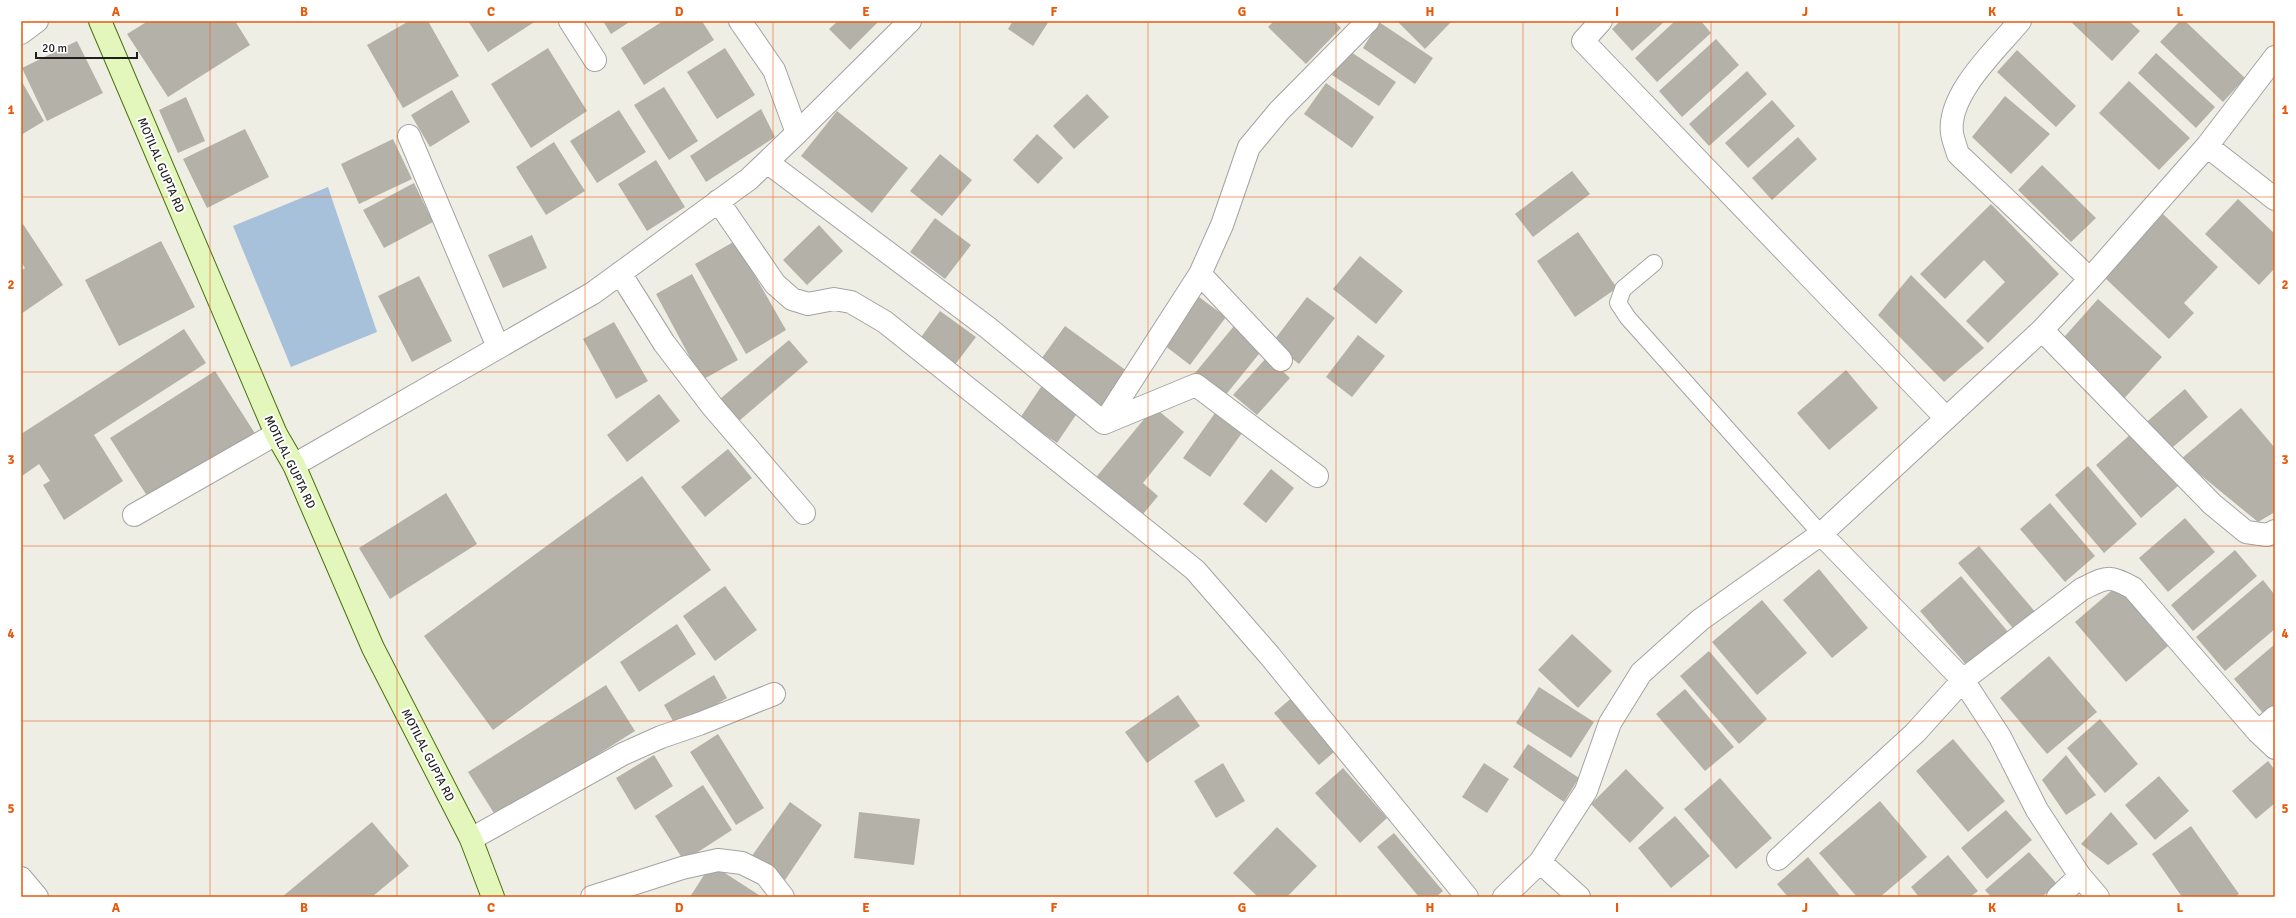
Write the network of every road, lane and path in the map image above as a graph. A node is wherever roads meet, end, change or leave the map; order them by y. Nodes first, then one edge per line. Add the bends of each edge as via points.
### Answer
1 (37, 21) edge
2 (100, 21) edge
3 (570, 21) edge
4 (740, 21) edge
5 (910, 21) edge
6 (1368, 21) edge
7 (1602, 21) edge
8 (2020, 21) edge
9 (21, 33) edge
10 (2275, 57) edge
11 (595, 60) dead end
12 (797, 132) junction
13 (409, 136) dead end
14 (2207, 146) junction
15 (767, 162) junction
16 (2275, 199) edge
17 (718, 201) junction
18 (1654, 263) dead end
19 (620, 273) junction
20 (1200, 274) junction
21 (2090, 279) junction
22 (2042, 330) junction
23 (498, 348) junction
24 (1281, 360) dead end
25 (1946, 418) junction
26 (1104, 423) junction
27 (276, 434) junction
28 (294, 465) junction
29 (1317, 476) dead end
30 (804, 513) dead end
31 (134, 515) dead end
32 (2275, 531) edge
33 (1821, 534) junction
34 (1963, 680) junction
35 (774, 694) dead end
36 (2275, 717) edge
37 (2258, 732) junction
38 (2275, 748) edge
39 (471, 839) junction
40 (1778, 859) dead end
41 (1540, 862) junction
42 (2080, 876) junction
43 (21, 878) edge
44 (37, 897) edge
45 (492, 897) edge
46 (592, 897) edge
47 (783, 897) edge
48 (1467, 897) edge
49 (1504, 897) edge
50 (1579, 897) edge
51 (2058, 897) edge
52 (2098, 897) edge

1 - 9 street
2 - 27 street, MOTILAL GUPTA RD
3 - 11 street
4 - 12 street via 774,70
5 - 12 street
6 - 20 street via 1279,111 1249,147 1222,225
7 - 25 street via 1583,40
8 - 21 street via 1963,89 1954,111 1952,133 1958,154
10 - 14 street
12 - 15 street
13 - 23 street
14 - 16 street
14 - 21 street
15 - 17 street via 749,179
15 - 26 street via 987,327
17 - 19 street
17 - 48 street via 775,284 792,298 808,304 834,299 851,302 885,322 1195,570 1275,662
18 - 33 lane via 1623,289 1618,304
19 - 23 street via 592,293
19 - 30 street via 664,343 712,406
20 - 24 street
20 - 26 street
21 - 22 street
22 - 25 street
22 - 32 street via 2212,504 2246,532 2267,535
23 - 28 street
25 - 33 street
26 - 29 street via 1196,386
27 - 28 street, MOTILAL GUPTA RD
27 - 31 street
28 - 39 street, MOTILAL GUPTA RD via 373,648
33 - 34 street
33 - 41 street via 1700,620 1641,673 1610,723 1586,792
34 - 37 street via 2082,590 2101,580 2114,577 2133,588
34 - 40 street via 1915,734
34 - 42 street via 2000,737 2037,810
35 - 39 street via 623,754
36 - 37 street
37 - 38 street
39 - 45 street, MOTILAL GUPTA RD
41 - 49 street
41 - 50 street
42 - 51 street
42 - 52 street
43 - 44 street
46 - 47 street via 682,868 718,860 742,863 766,875

